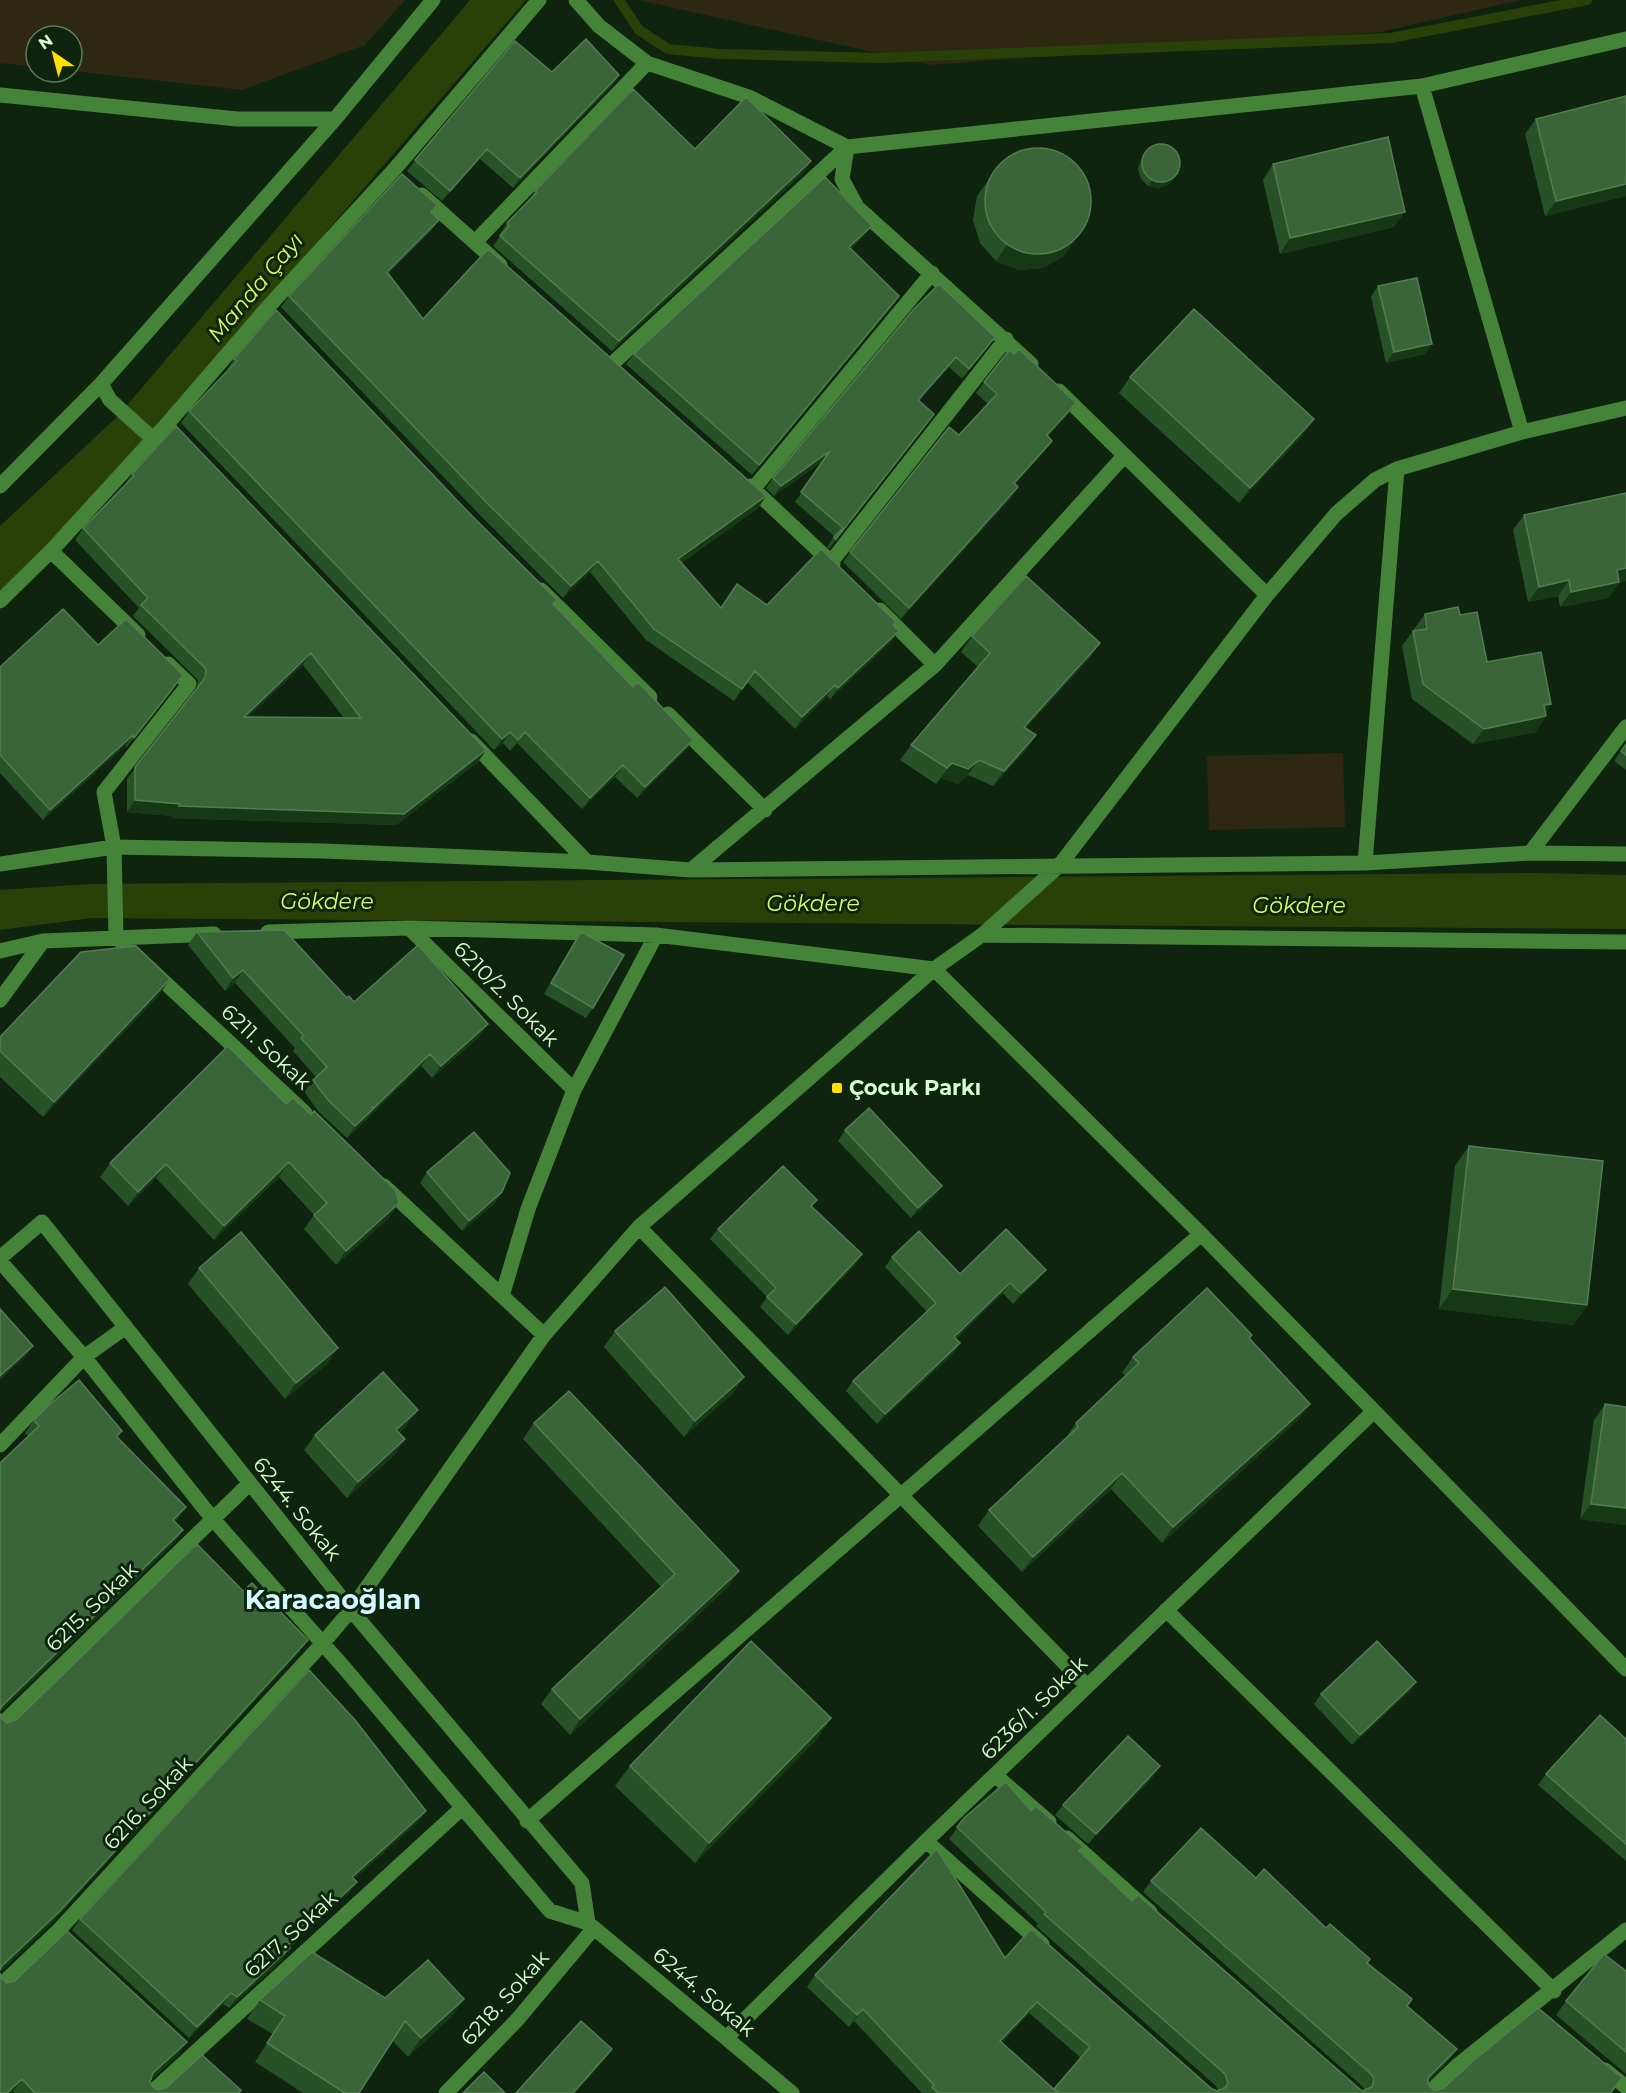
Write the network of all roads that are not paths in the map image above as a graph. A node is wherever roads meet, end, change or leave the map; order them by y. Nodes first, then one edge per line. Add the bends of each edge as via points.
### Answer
1 (433, 0) edge
2 (540, 0) edge
3 (576, 0) edge
4 (1626, 39) edge
5 (647, 63) junction
6 (1422, 86) junction
7 (0, 95) edge
8 (335, 119) junction
9 (847, 147) junction
10 (402, 178) junction
11 (476, 242) junction
12 (510, 273) edge
13 (932, 273) junction
14 (1006, 339) junction
15 (612, 364) edge
16 (101, 384) junction
17 (1626, 408) edge
18 (1521, 432) junction
19 (152, 438) junction
20 (1124, 456) junction
21 (1396, 469) junction
22 (736, 473) edge
23 (0, 486) edge
24 (753, 489) junction
25 (51, 551) junction
26 (831, 562) junction
27 (530, 578) edge
28 (847, 578) edge
29 (1267, 595) junction
30 (0, 601) edge
31 (871, 602) edge
32 (935, 665) junction
33 (1626, 727) edge
34 (464, 733) edge
35 (765, 810) junction
36 (114, 847) junction
37 (1530, 853) junction
38 (1626, 854) edge
39 (587, 862) junction
40 (1365, 863) junction
41 (0, 864) edge
42 (1059, 866) junction
43 (691, 870) junction
44 (410, 928) junction
45 (116, 929) junction
46 (234, 933) edge
47 (257, 933) edge
48 (982, 935) junction
49 (656, 936) junction
50 (43, 941) junction
51 (1626, 942) edge
52 (0, 951) edge
53 (934, 969) junction
54 (0, 1000) edge
55 (574, 1090) junction
56 (318, 1124) edge
57 (370, 1173) edge
58 (639, 1227) junction
59 (1201, 1234) junction
60 (0, 1259) edge
61 (502, 1296) junction
62 (126, 1327) junction
63 (544, 1335) junction
64 (84, 1358) junction
65 (1373, 1412) junction
66 (0, 1445) edge
67 (250, 1483) junction
68 (901, 1496) junction
69 (212, 1518) junction
70 (351, 1610) junction
71 (1166, 1610) junction
72 (322, 1644) junction
73 (1626, 1669) edge
74 (1087, 1686) junction
75 (0, 1726) edge
76 (995, 1775) junction
77 (462, 1808) junction
78 (527, 1821) junction
79 (926, 1841) junction
80 (1162, 1922) edge
81 (591, 1925) junction
82 (1626, 1930) edge
83 (1050, 1951) edge
84 (0, 1986) edge
85 (1554, 1991) junction
86 (726, 2038) junction
87 (187, 2050) junction
88 (1592, 2058) edge
89 (208, 2069) edge
90 (1626, 2087) edge
91 (151, 2093) edge
92 (446, 2093) edge
93 (792, 2093) edge
94 (1429, 2093) edge

1 - 8 street
2 - 10 street
3 - 5 street via 599,26
4 - 6 street
5 - 9 street via 749,97
5 - 11 street
6 - 9 street
6 - 18 street
7 - 8 street via 237,119
8 - 16 street
9 - 13 street via 842,179 857,207
9 - 15 street
10 - 11 street
10 - 19 street via 272,311 172,427
11 - 12 street
13 - 14 street
13 - 24 street
14 - 20 street
14 - 26 street
16 - 19 street via 110,400
16 - 23 street
17 - 18 street, 6216. Sokak
18 - 21 street, 6216. Sokak
19 - 25 street
20 - 29 street
20 - 32 street
21 - 29 street, 6216. Sokak via 1375,480 1336,514
21 - 40 street
22 - 24 street
24 - 26 street
25 - 30 street
25 - 36 street via 189,684 104,792
26 - 28 street
27 - 35 street
29 - 42 street, 6216. Sokak
31 - 32 street
32 - 35 street
33 - 37 street
34 - 39 street
35 - 43 street
36 - 39 street
36 - 41 street
36 - 45 street
37 - 38 street
37 - 40 street
39 - 43 street
40 - 42 street
42 - 43 street
42 - 48 street, 6216. Sokak
44 - 47 street
44 - 49 street
44 - 55 street, 6210/2. Sokak
45 - 46 street
45 - 50 street
45 - 56 street, 6211. Sokak
48 - 51 street
48 - 53 street, 6216. Sokak
49 - 53 street
49 - 55 street
50 - 52 street
50 - 54 street
53 - 58 street, 6216. Sokak
53 - 59 street
55 - 61 street via 528,1209
57 - 61 street
58 - 63 street, 6216. Sokak
58 - 68 street
59 - 65 street
59 - 68 street
60 - 62 street, 6244. Sokak via 42,1222
60 - 64 street, 6244. Sokak
61 - 63 street
62 - 64 street
62 - 67 street, 6244. Sokak
63 - 70 street, 6216. Sokak
64 - 66 street
64 - 69 street, 6244. Sokak
65 - 71 street, 6236/1. Sokak
65 - 73 street
67 - 69 street, 6215. Sokak
67 - 70 street, 6244. Sokak
68 - 74 street
68 - 78 street
69 - 72 street, 6244. Sokak
69 - 75 street, 6215. Sokak
70 - 72 street, 6216. Sokak
70 - 78 street, 6244. Sokak
71 - 74 street, 6236/1. Sokak
71 - 85 street
72 - 77 street, 6244. Sokak
72 - 84 street, 6216. Sokak via 62,1935
74 - 76 street, 6236/1. Sokak
76 - 79 street, 6236/1. Sokak
76 - 80 street
77 - 81 street, 6244. Sokak via 550,1911
77 - 87 street, 6217. Sokak
78 - 81 street, 6244. Sokak via 582,1883
79 - 83 street
79 - 86 street, 6236/1. Sokak
81 - 86 street, 6244. Sokak
81 - 92 street, 6218. Sokak via 517,2020
82 - 85 street
85 - 94 street via 1536,2011 1458,2066
86 - 93 street, 6244. Sokak
87 - 89 street
87 - 91 street, 6217. Sokak
88 - 90 street

